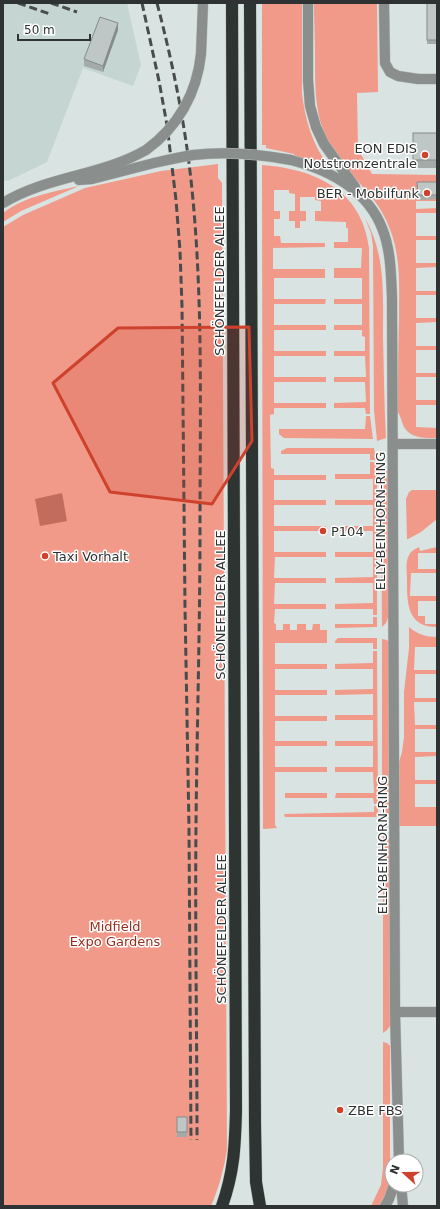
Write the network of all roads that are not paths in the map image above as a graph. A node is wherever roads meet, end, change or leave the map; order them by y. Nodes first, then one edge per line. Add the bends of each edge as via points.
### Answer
1 (199, 3) edge
2 (203, 3) edge
3 (232, 3) edge
4 (250, 3) edge
5 (258, 3) edge
6 (308, 3) edge
7 (384, 3) edge
8 (203, 16) junction
9 (251, 60) junction
10 (437, 78) edge
11 (67, 178) junction
12 (359, 194) junction
13 (3, 203) edge
14 (393, 444) junction
15 (437, 444) edge
16 (395, 1012) junction
17 (437, 1012) edge
18 (399, 1153) edge
19 (391, 1193) edge
20 (402, 1193) edge
21 (222, 1206) edge
22 (260, 1206) edge
23 (386, 1206) edge
24 (404, 1206) edge

1 - 8 street
2 - 8 street, ELLY-BEINHORN-RING
3 - 21 highway, SCHÖNEFELDER ALLEE via 236,1111 232,1173
4 - 9 highway
5 - 9 highway
6 - 12 street via 310,106 324,144
7 - 10 street via 385,63 390,72 418,79
8 - 11 street, ELLY-BEINHORN-RING, bridge via 201,54 194,88 182,113 166,133 134,157 106,168
9 - 22 highway via 255,1116 256,1182
11 - 12 street, ELLY-BEINHORN-RING, bridge via 82,181 194,155 256,155 291,160 318,169 336,177
11 - 13 street, ELLY-BEINHORN-RING via 35,187
12 - 14 street, ELLY-BEINHORN-RING via 370,206 383,229 391,271
14 - 15 street
14 - 16 street, ELLY-BEINHORN-RING
16 - 17 street
16 - 18 street, ELLY-BEINHORN-RING
19 - 23 street
20 - 24 street

